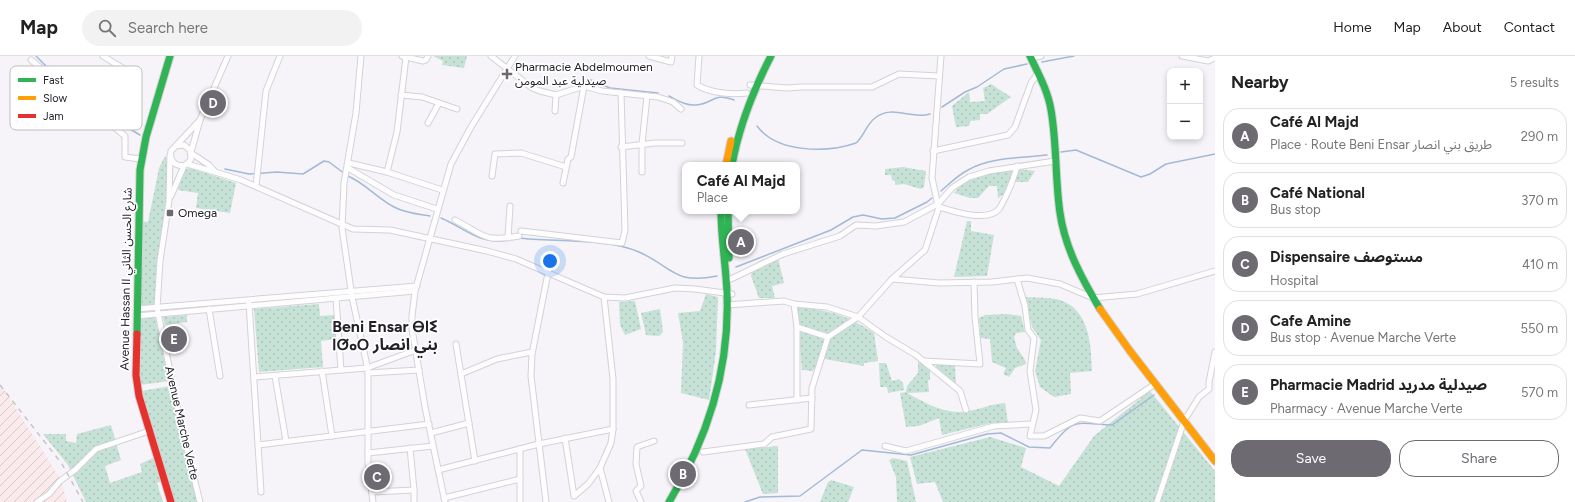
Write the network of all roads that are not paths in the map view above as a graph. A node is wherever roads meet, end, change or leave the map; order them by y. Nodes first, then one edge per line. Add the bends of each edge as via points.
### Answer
1 (103, 56) edge
2 (170, 56) edge
3 (228, 56) edge
4 (280, 56) edge
5 (361, 56) edge
6 (404, 56) edge
7 (428, 56) edge
8 (491, 56) edge
9 (515, 56) edge
10 (649, 56) edge
11 (672, 56) edge
12 (699, 56) edge
13 (765, 56) edge
14 (771, 56) edge
15 (941, 56) edge
16 (1041, 56) edge
17 (1182, 56) edge
18 (1031, 57) edge
19 (1215, 58) edge
20 (31, 60) dead end
21 (38, 66) edge
22 (119, 66) edge
23 (508, 69) junction
24 (1038, 73) junction
25 (939, 76) junction
26 (584, 86) junction
27 (753, 86) junction
28 (621, 93) junction
29 (747, 93) junction
30 (401, 95) junction
31 (556, 95) junction
32 (647, 96) junction
33 (439, 103) junction
34 (457, 109) dead end
35 (681, 109) dead end
36 (555, 111) dead end
37 (200, 120) junction
38 (428, 123) dead end
39 (119, 130) edge
40 (682, 143) dead end
41 (642, 144) junction
42 (176, 146) junction
43 (621, 147) junction
44 (933, 151) junction
45 (191, 152) junction
46 (170, 155) junction
47 (141, 159) junction
48 (1055, 161) junction
49 (727, 162) edge
50 (733, 162) edge
51 (186, 165) junction
52 (1016, 166) junction
53 (348, 167) junction
54 (566, 167) junction
55 (215, 172) junction
56 (387, 172) junction
57 (642, 172) dead end
58 (492, 176) dead end
59 (563, 183) dead end
60 (256, 186) junction
61 (442, 190) junction
62 (169, 201) junction
63 (510, 206) dead end
64 (938, 206) junction
65 (438, 209) junction
66 (721, 214) edge
67 (728, 214) edge
68 (455, 220) dead end
69 (342, 223) junction
70 (508, 238) junction
71 (430, 239) junction
72 (1214, 271) edge
73 (548, 273) junction
74 (731, 279) junction
75 (892, 279) junction
76 (1017, 279) junction
77 (974, 282) junction
78 (416, 289) junction
79 (351, 294) junction
80 (729, 294) junction
81 (604, 297) junction
82 (336, 298) junction
83 (1093, 298) junction
84 (249, 303) junction
85 (794, 304) junction
86 (729, 305) junction
87 (157, 308) junction
88 (209, 309) junction
89 (136, 313) junction
90 (158, 314) junction
91 (858, 317) junction
92 (796, 327) junction
93 (828, 337) junction
94 (456, 344) dead end
95 (416, 350) junction
96 (532, 352) junction
97 (1215, 352) edge
98 (924, 362) junction
99 (1214, 364) edge
100 (340, 370) junction
101 (368, 370) junction
102 (419, 370) junction
103 (322, 371) junction
104 (461, 374) junction
105 (220, 376) dead end
106 (275, 376) junction
107 (254, 377) junction
108 (1155, 384) junction
109 (812, 398) junction
110 (797, 400) junction
111 (749, 405) dead end
112 (966, 410) dead end
113 (1184, 421) junction
114 (469, 423) junction
115 (429, 424) junction
116 (1032, 424) junction
117 (613, 430) junction
118 (149, 431) junction
119 (369, 432) junction
120 (431, 433) junction
121 (332, 436) junction
122 (565, 438) junction
123 (286, 441) junction
124 (654, 441) dead end
125 (539, 444) junction
126 (258, 445) junction
127 (433, 446) junction
128 (885, 446) dead end
129 (410, 448) junction
130 (520, 449) junction
131 (703, 452) junction
132 (368, 453) junction
133 (475, 461) junction
134 (1215, 461) edge
135 (600, 468) junction
136 (438, 470) junction
137 (520, 479) junction
138 (414, 490) junction
139 (261, 492) dead end
140 (372, 492) junction
141 (444, 500) edge
142 (37, 502) edge
143 (171, 502) edge
144 (200, 502) edge
145 (373, 502) edge
146 (414, 502) edge
147 (520, 502) edge
148 (546, 502) edge
149 (609, 502) edge
150 (641, 502) edge
151 (669, 502) edge
152 (675, 502) edge
153 (1156, 502) edge

1 - 22 street
2 - 47 main road, Avenue Hassan II شارع الحسن الثاني
3 - 37 street
4 - 60 street via 266,91
5 - 53 street
6 - 7 street via 423,61
6 - 30 street
8 - 23 street
9 - 23 street
10 - 11 street via 671,62
12 - 29 street via 697,85 703,89 730,94
13 - 27 main road
14 - 27 main road
15 - 25 street
16 - 18 street
17 - 19 street via 1208,61
18 - 24 main road
20 - 21 street
23 - 31 street via 532,88
23 - 61 street via 454,158
24 - 44 street via 1031,83 1015,127 1008,135
24 - 48 main road via 1051,109
25 - 27 street via 899,74 872,87
25 - 44 street
26 - 28 street
26 - 31 street
26 - 54 street via 571,157
27 - 29 main road
27 - 50 main road
28 - 32 street
28 - 43 street
29 - 49 main road via 735,125
30 - 33 street
30 - 56 street via 397,132
31 - 36 street
32 - 35 street via 658,96 673,102
32 - 41 street
33 - 34 street
33 - 38 street
37 - 42 street
37 - 45 street
39 - 47 street via 125,136 125,156
40 - 41 street
41 - 43 street
41 - 57 street
42 - 45 street via 184,145
42 - 46 street
43 - 70 street via 624,215 622,243 520,233
44 - 64 street via 932,178
45 - 51 street via 191,159
45 - 55 street
46 - 51 street via 174,164
46 - 62 street, Avenue Marche Verte
47 - 89 main road, Avenue Hassan II شارع الحسن الثاني
48 - 52 street
48 - 83 main road via 1063,231 1075,266
51 - 55 street
51 - 62 street, Avenue Marche Verte
52 - 64 street via 969,177 952,188
52 - 64 street via 1014,178 999,210 993,214 971,216
53 - 56 street
53 - 65 street via 394,195
53 - 69 street
54 - 58 street via 521,153 495,154
54 - 59 street
55 - 60 street
56 - 61 street
60 - 69 street
61 - 65 street
62 - 87 street, Avenue Marche Verte via 160,262
63 - 70 street
64 - 74 street via 904,222 876,226 856,225 840,236 783,254
64 - 75 street via 925,250
65 - 71 street
66 - 80 main road
67 - 74 main road
68 - 70 street via 487,238
69 - 71 street via 353,229 390,230
69 - 79 street
71 - 73 street via 516,259
71 - 78 street
72 - 83 street via 1137,294
73 - 81 street
73 - 96 street
74 - 80 main road
75 - 77 street
75 - 91 street
76 - 77 street
76 - 83 street via 1028,278 1060,284
76 - 116 street via 1025,306 1028,330 1034,338 1030,371 1036,410
77 - 98 street via 980,364
78 - 79 street
78 - 95 street via 412,316
79 - 82 street
79 - 84 street
79 - 101 street
80 - 81 street via 675,288 625,298
80 - 86 main road
81 - 117 street via 613,379
82 - 84 street
82 - 100 street
83 - 108 main road
84 - 87 street
84 - 88 street
84 - 107 street
85 - 86 street via 784,301
85 - 91 street via 827,307
85 - 92 street
86 - 131 main road via 731,347 726,382 717,417
86 - 151 main road via 724,356 714,406 694,460
87 - 89 street
87 - 90 street, Avenue Marche Verte
88 - 90 street
88 - 105 street
89 - 90 street
89 - 118 main road, Avenue Hassan II شارع الحسن الثاني via 136,382
90 - 144 street, Avenue Marche Verte
91 - 93 street
91 - 98 street
92 - 93 street
92 - 110 street
93 - 109 street via 812,388
94 - 104 street
95 - 101 street
95 - 102 street
96 - 104 street via 496,359
96 - 125 street via 530,376
97 - 99 street
98 - 112 street via 960,391
99 - 113 street via 1209,382 1210,389 1199,397
100 - 101 street
100 - 103 street
101 - 102 street
101 - 119 street
102 - 115 street
103 - 106 street
103 - 121 street
104 - 114 street
106 - 107 street
106 - 123 street
107 - 126 street
108 - 113 main road
108 - 116 street via 1100,421 1080,418 1044,436 1030,436
109 - 110 street
109 - 131 street via 811,429 772,437 764,444
110 - 111 street
113 - 134 main road
113 - 153 street
114 - 120 street
114 - 133 street
115 - 119 street
115 - 120 street
116 - 128 street via 994,426 906,451
117 - 122 street
117 - 135 street via 611,443
118 - 142 street via 96,449
118 - 143 main road, Avenue Hassan II شارع الحسن الثاني
119 - 121 street
119 - 132 street
120 - 127 street
121 - 123 street
122 - 125 street
122 - 135 street via 574,496 588,484
123 - 126 street
124 - 150 street via 637,448 636,464 641,486 636,490
125 - 130 street
125 - 148 street
126 - 139 street
127 - 129 street
127 - 136 street
129 - 132 street
129 - 138 street
130 - 133 street
130 - 137 street
131 - 152 main road
132 - 140 street
133 - 136 street
135 - 149 street
136 - 141 street
137 - 141 street
137 - 147 street
138 - 140 street
138 - 146 street
140 - 145 street

